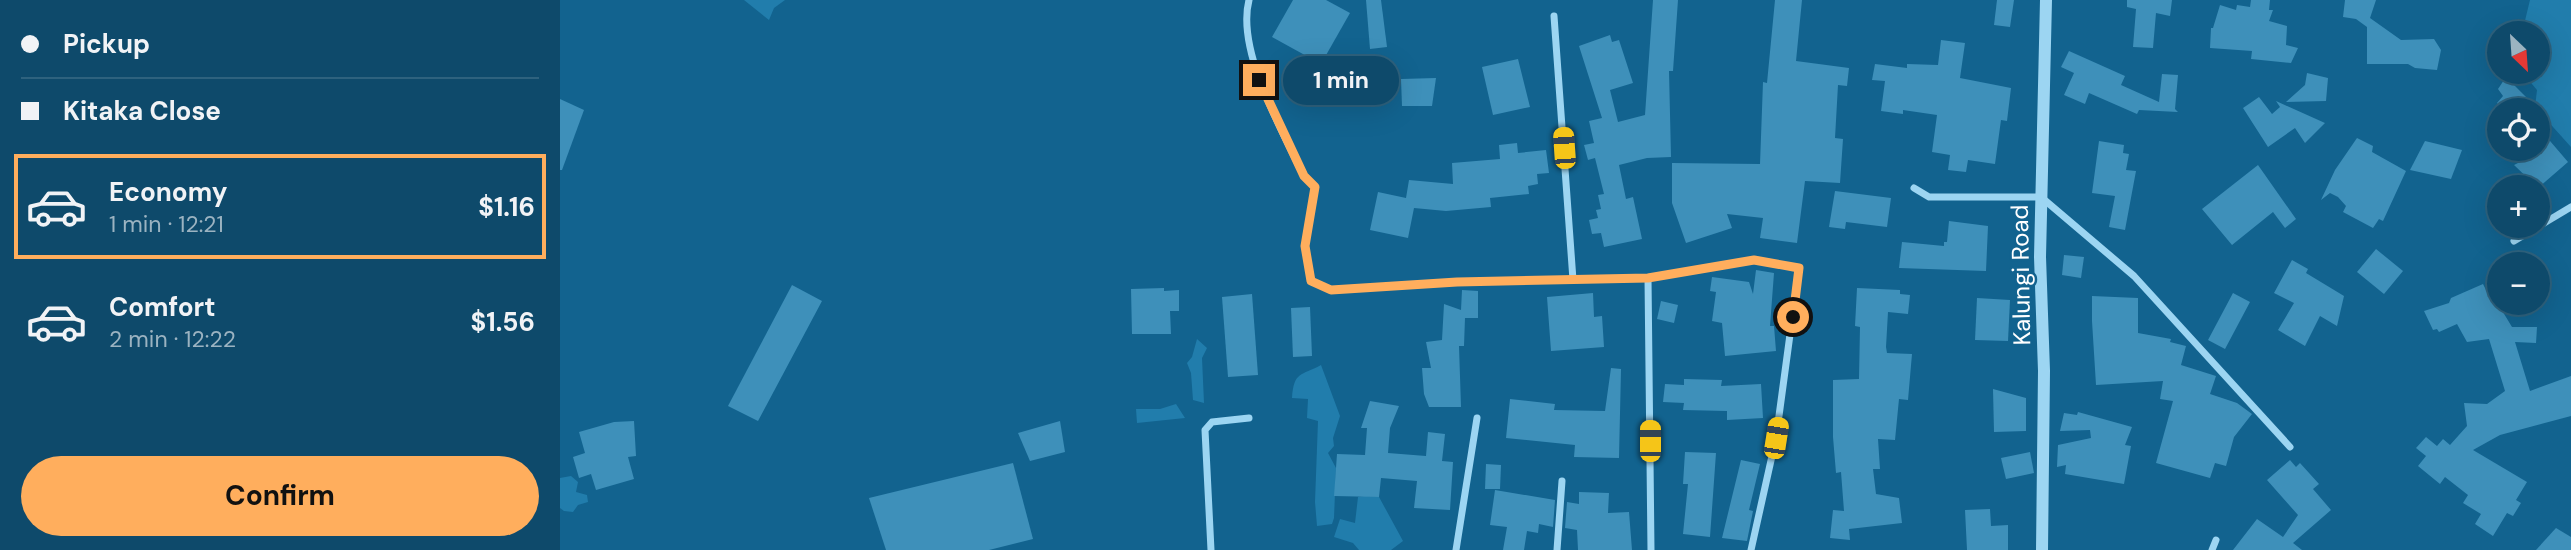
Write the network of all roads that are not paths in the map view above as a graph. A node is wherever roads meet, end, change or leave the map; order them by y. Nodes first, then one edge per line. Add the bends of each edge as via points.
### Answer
1 (1249, 0) edge
2 (2046, 0) edge
3 (1554, 16) dead end
4 (1914, 188) dead end
5 (2041, 197) junction
6 (2571, 207) edge
7 (2514, 240) dead end
8 (1648, 278) junction
9 (1573, 279) junction
10 (1249, 418) dead end
11 (1477, 418) dead end
12 (2290, 447) dead end
13 (1562, 481) dead end
14 (2216, 540) dead end
15 (1210, 550) edge
16 (1456, 550) edge
17 (1557, 550) edge
18 (1651, 550) edge
19 (1751, 550) edge
20 (2042, 550) edge
21 (2212, 550) edge

1 - 9 street via 1249,38 1259,80 1304,176 1315,187 1305,246 1311,281 1331,290
2 - 5 street, Kalungi Road
3 - 9 street
4 - 5 street via 1929,197
5 - 12 street via 2134,276
5 - 20 street, Kalungi Road
6 - 7 street
8 - 9 street
8 - 18 street
8 - 19 street via 1754,260 1799,268 1776,438
10 - 15 street via 1212,422 1205,430
11 - 16 street
13 - 17 street
14 - 21 street

